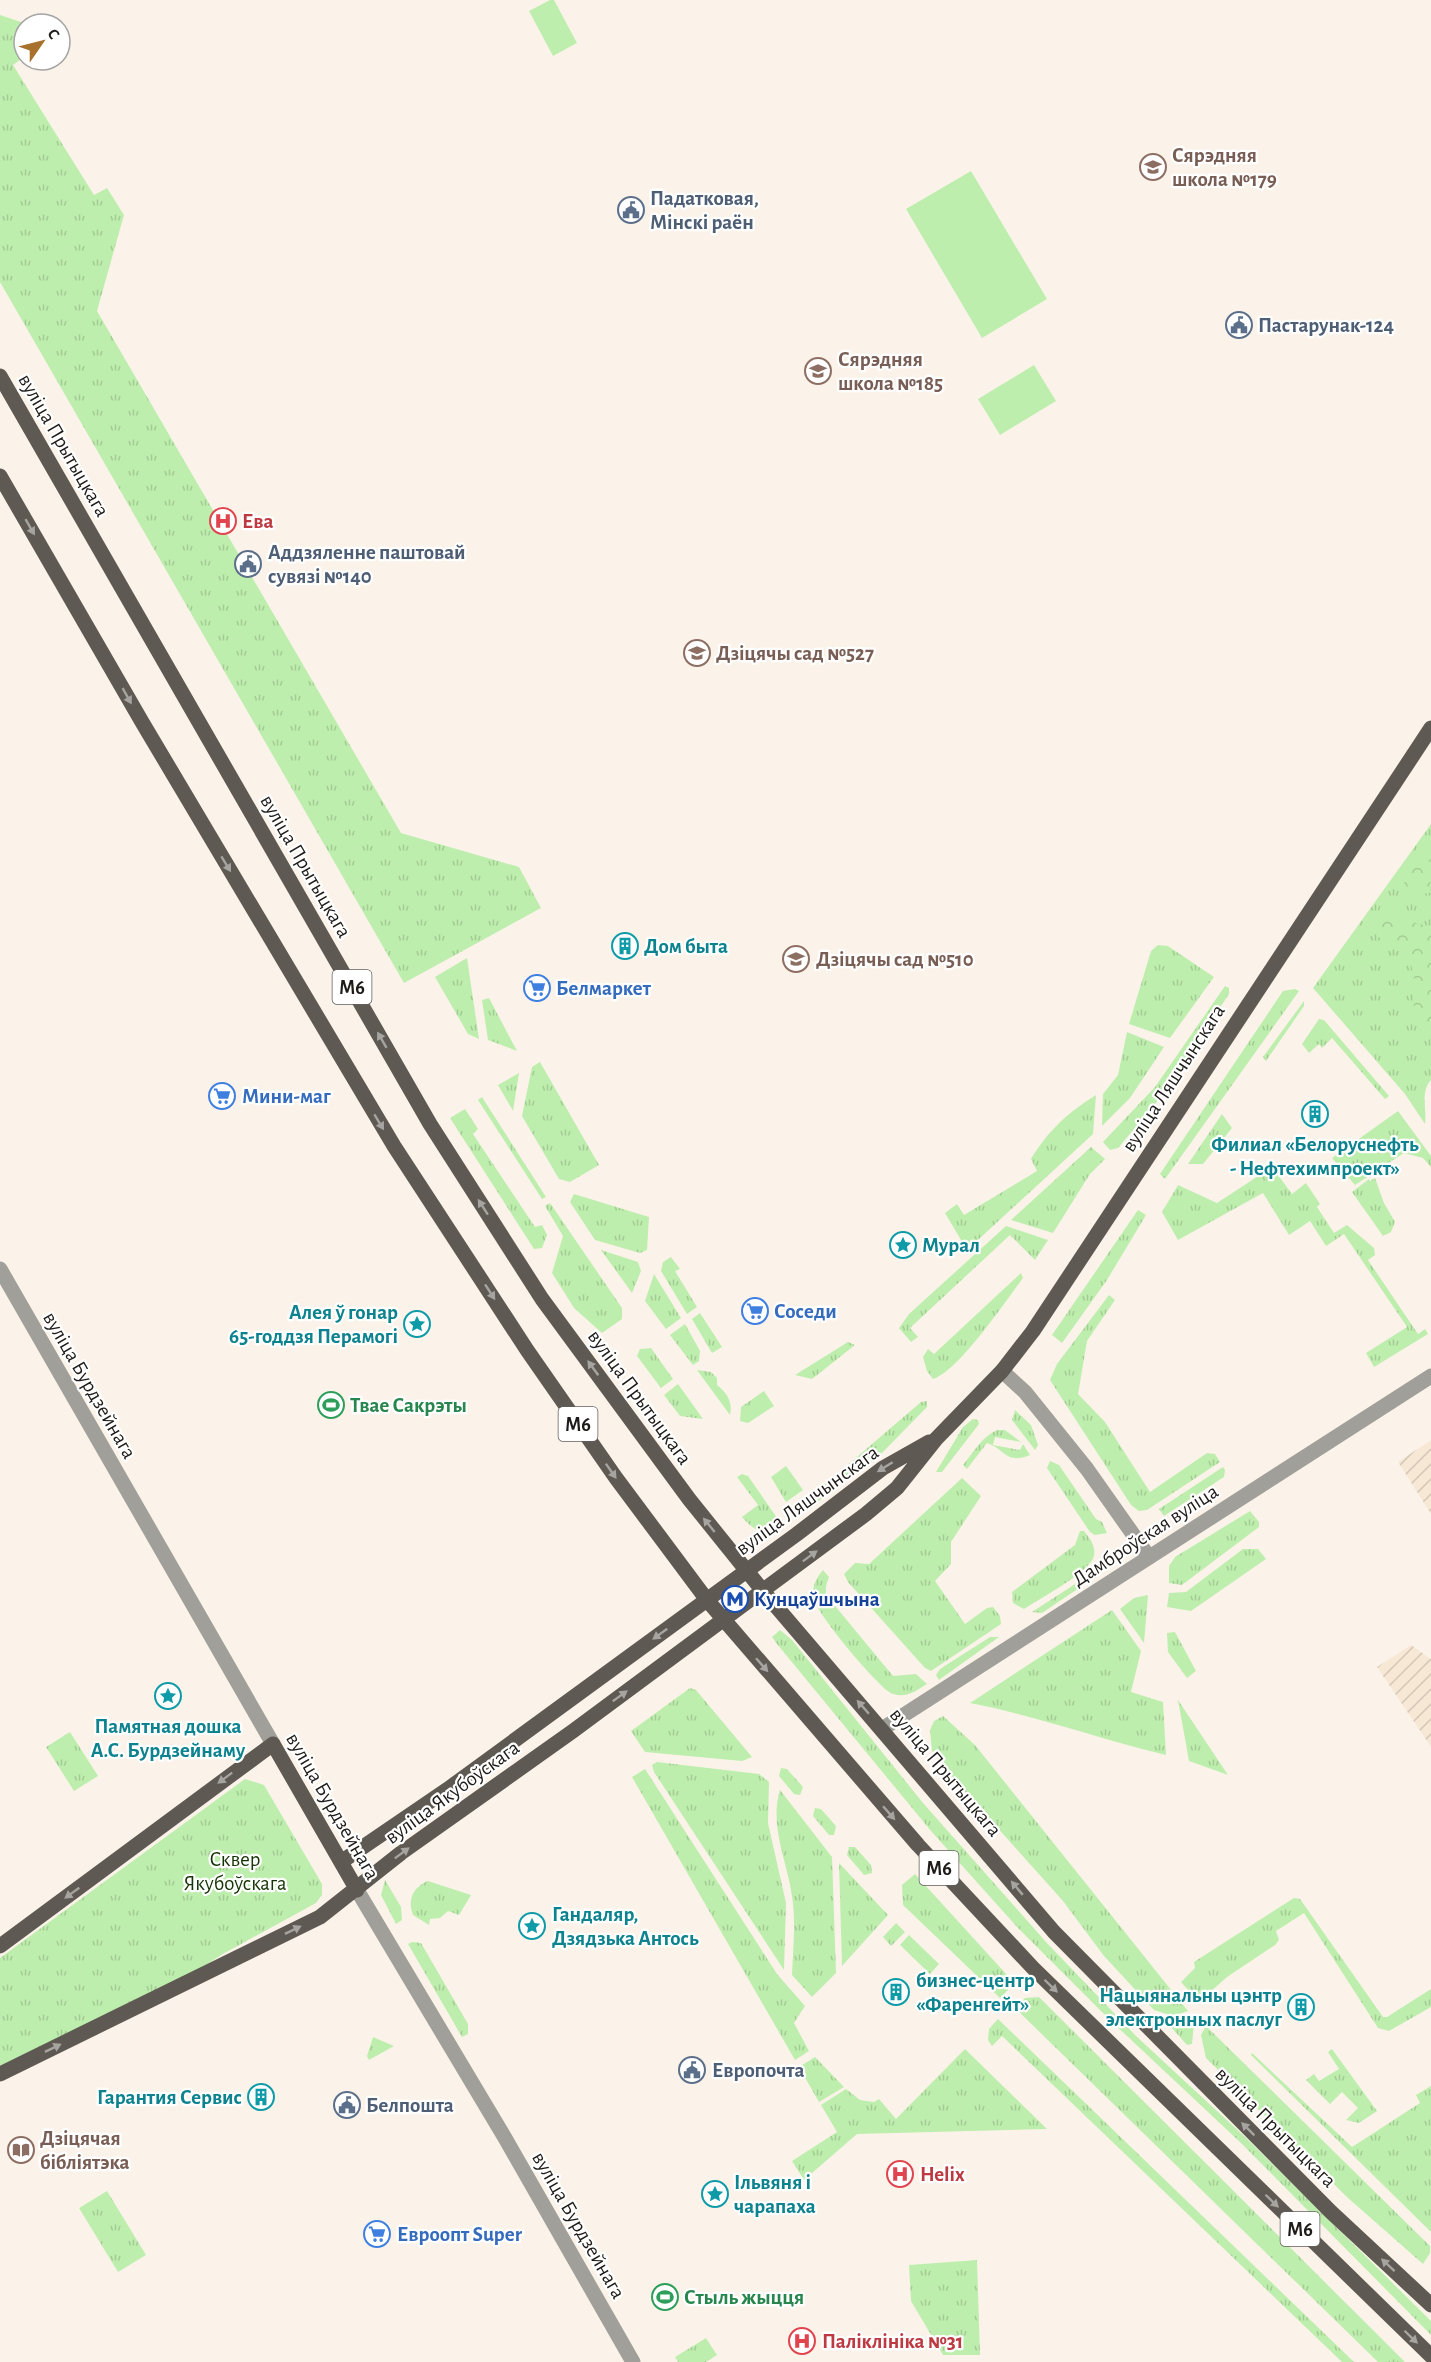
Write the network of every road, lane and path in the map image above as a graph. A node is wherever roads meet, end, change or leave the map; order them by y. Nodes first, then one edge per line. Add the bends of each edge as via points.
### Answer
1 (0, 376) edge
2 (0, 476) edge
3 (1431, 728) edge
4 (0, 1269) edge
5 (1002, 1371) junction
6 (1431, 1376) edge
7 (936, 1439) junction
8 (1149, 1557) junction
9 (746, 1570) junction
10 (763, 1592) junction
11 (707, 1600) junction
12 (724, 1621) junction
13 (882, 1729) junction
14 (273, 1744) junction
15 (341, 1862) junction
16 (357, 1890) junction
17 (0, 1946) edge
18 (0, 2074) edge
19 (1431, 2305) edge
20 (1431, 2356) edge
21 (633, 2362) edge

9 -> 1 main road, вуліца Прытыцкага / М6 via 542,1299 430,1124
2 -> 11 main road, М6 via 394,1146 534,1360
3 - 5 main road, вуліца Ляшчынскага via 1033,1331
4 - 14 street, вуліца Бурдзейнага
5 - 7 main road, вуліца Ляшчынскага
5 - 8 street via 1025,1392 1087,1469
6 - 8 street, Дамброўская вуліца
7 -> 9 main road, вуліца Ляшчынскага via 883,1468
10 -> 7 main road, вуліца Ляшчынскага via 897,1488
8 - 13 street, Дамброўская вуліца
9 - 10 main road, вуліца Прытыцкага / М6
9 - 11 main road, вуліца Ляшчынскага
10 - 12 main road, вуліца Ляшчынскага
13 -> 10 main road, вуліца Прытыцкага / М6
11 - 12 main road, М6
11 -> 15 main road, вуліца Якубоўскага
16 -> 12 main road, вуліца Якубоўскага via 401,1853
12 -> 20 main road, М6 via 918,1845 1025,1960
19 -> 13 main road, вуліца Прытыцкага / М6 via 1314,2195 1054,1932
14 - 15 main road, вуліца Бурдзейнага
14 -> 17 main road
15 - 16 main road, вуліца Бурдзейнага
18 -> 16 main road, вуліца Якубоўскага via 320,1917
16 - 21 street, вуліца Бурдзейнага

